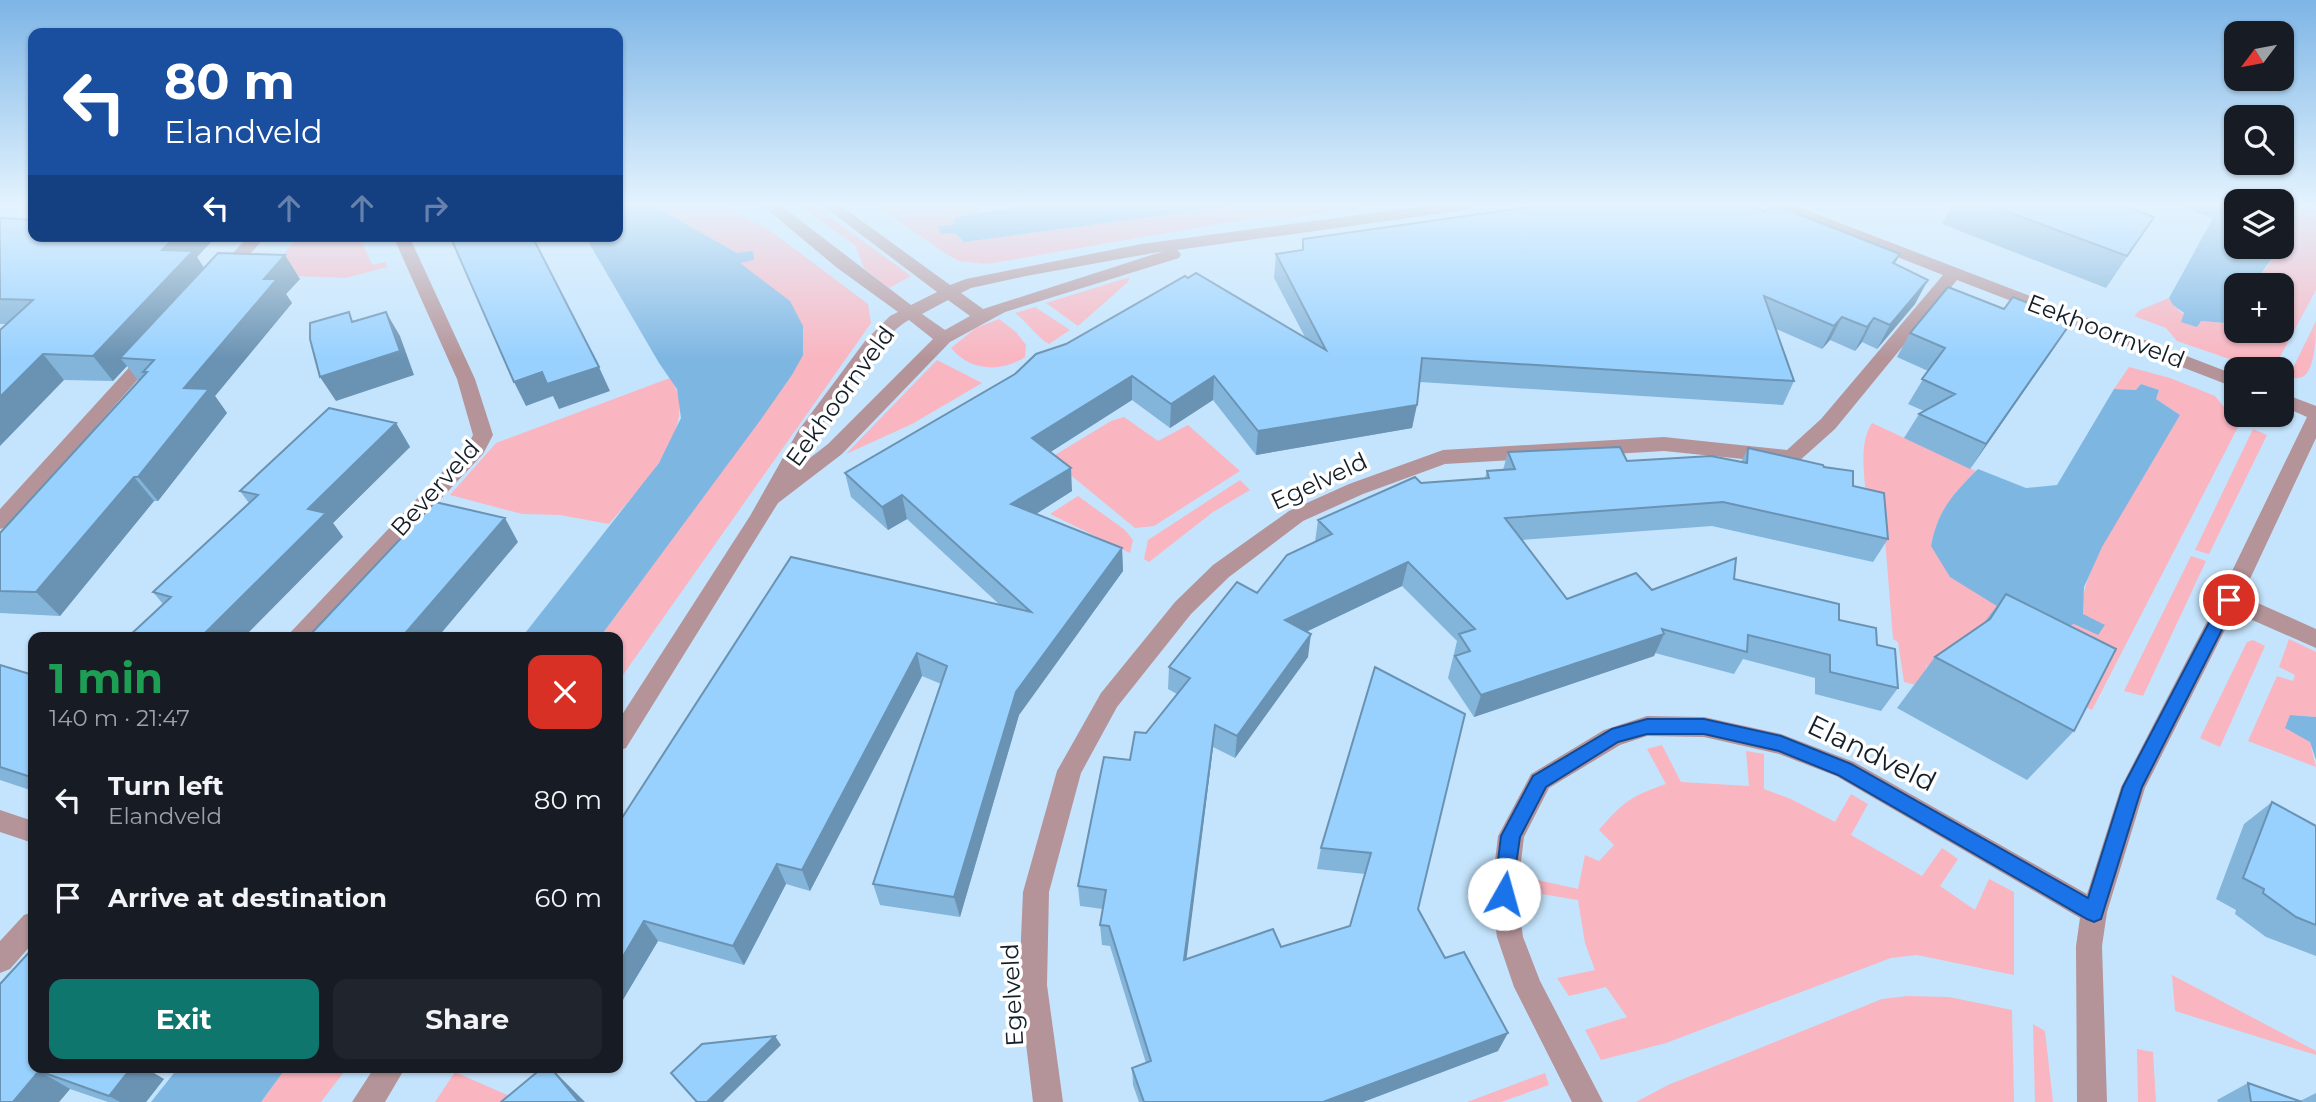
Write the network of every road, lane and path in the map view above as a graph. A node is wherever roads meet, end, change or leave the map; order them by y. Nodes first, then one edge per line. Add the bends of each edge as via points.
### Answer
1 (240, 256) edge
2 (410, 256) edge
3 (835, 256) edge
4 (901, 256) edge
5 (1104, 256) edge
6 (1162, 256) edge
7 (1919, 256) edge
8 (1954, 272) junction
9 (211, 288) edge
10 (949, 291) junction
11 (908, 313) junction
12 (981, 316) junction
13 (944, 338) junction
14 (164, 340) edge
15 (2224, 377) edge
16 (2294, 404) edge
17 (2316, 413) edge
18 (2316, 418) edge
19 (772, 498) junction
20 (0, 522) edge
21 (2229, 600) junction
22 (302, 632) edge
23 (2316, 639) edge
24 (623, 733) edge
25 (0, 821) edge
26 (28, 830) edge
27 (2094, 912) junction
28 (28, 929) edge
29 (0, 960) edge
30 (387, 1073) edge
31 (367, 1102) edge
32 (1048, 1102) edge
33 (1588, 1102) edge
34 (2092, 1102) edge

1 - 9 street
2 - 22 street, Beverveld via 466,379 483,435 476,449
3 - 11 street
4 - 10 street
5 - 10 street, Eekhoornveld
6 - 12 street, Eekhoornveld
7 - 8 street, Eekhoornveld
8 - 15 street, Eekhoornveld
8 - 32 street, Egelveld via 1828,424 1791,457 1664,444 1443,457 1296,516 1221,571 1183,608 1108,700 1069,771 1036,892 1033,985
10 - 11 street, Eekhoornveld
10 - 12 street
11 - 13 street
11 - 19 street, Eekhoornveld via 871,345 844,381 786,466
12 - 13 street, Eekhoornveld
13 - 19 street, Eekhoornveld via 835,449
14 - 20 street
16 - 17 street
18 - 21 street
19 - 24 street, Eekhoornveld
21 - 23 street
21 - 27 street via 2133,787
25 - 26 street
27 - 33 street, Elandveld via 1845,769 1781,744 1704,727 1647,726 1612,737 1540,781 1511,836 1504,894 1510,937 1528,986
27 - 34 street via 2089,946
28 - 29 street
30 - 31 street

